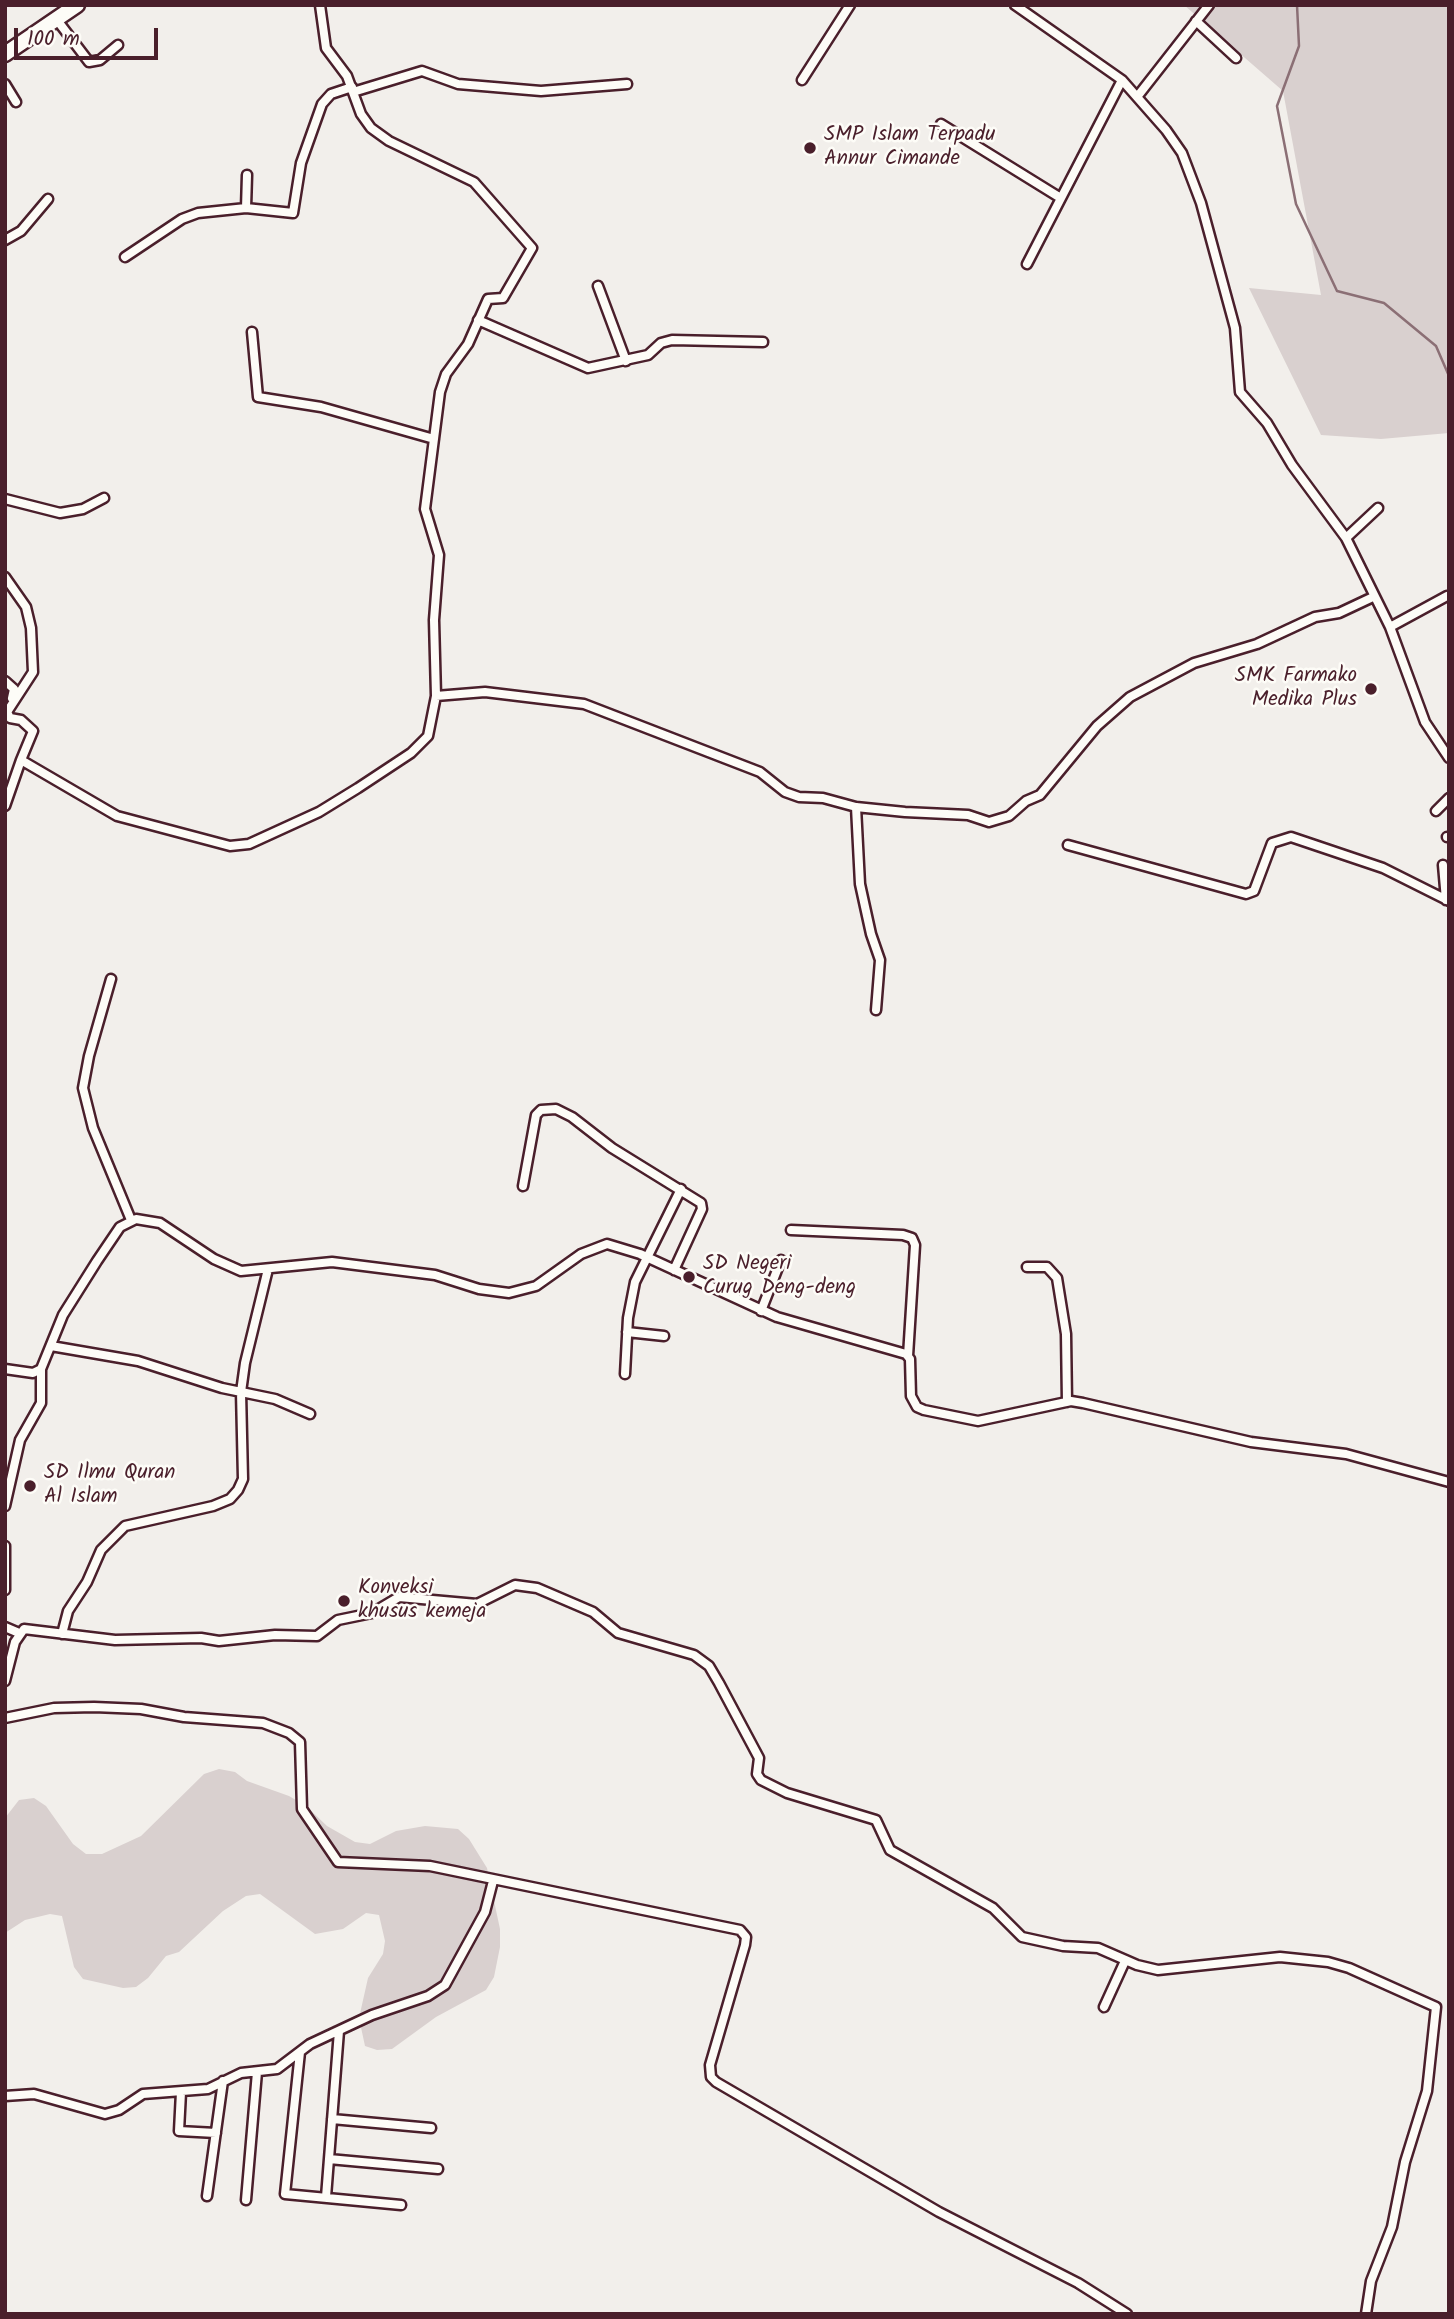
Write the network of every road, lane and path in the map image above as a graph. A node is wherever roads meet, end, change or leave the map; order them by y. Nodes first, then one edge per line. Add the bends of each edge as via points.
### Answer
1 (77, 5) edge
2 (320, 5) edge
3 (850, 5) edge
4 (1015, 5) edge
5 (1209, 5) edge
6 (57, 20) junction
7 (1196, 21) junction
8 (118, 44) dead end
9 (5, 54) edge
10 (1236, 58) dead end
11 (802, 80) dead end
12 (1122, 80) junction
13 (5, 84) edge
14 (626, 84) dead end
15 (352, 90) junction
16 (1137, 97) junction
17 (16, 102) dead end
18 (941, 124) dead end
19 (247, 175) dead end
20 (1059, 197) junction
21 (48, 199) dead end
22 (246, 208) junction
23 (5, 240) edge
24 (125, 257) dead end
25 (1027, 264) dead end
26 (598, 286) dead end
27 (478, 320) junction
28 (252, 332) dead end
29 (763, 342) dead end
30 (626, 361) junction
31 (434, 439) junction
32 (5, 499) edge
33 (104, 499) dead end
34 (1378, 508) dead end
35 (1346, 538) junction
36 (6, 579) edge
37 (1447, 596) dead end
38 (1373, 597) junction
39 (1390, 627) junction
40 (5, 681) edge
41 (436, 696) junction
42 (11, 701) junction
43 (1449, 758) edge
44 (21, 760) junction
45 (1449, 798) edge
46 (5, 806) edge
47 (856, 807) junction
48 (1436, 811) dead end
49 (1068, 845) dead end
50 (1443, 865) dead end
51 (1448, 900) edge
52 (111, 979) dead end
53 (876, 1010) dead end
54 (523, 1186) dead end
55 (681, 1189) junction
56 (131, 1220) junction
57 (791, 1230) dead end
58 (649, 1258) junction
59 (780, 1260) dead end
60 (1027, 1268) dead end
61 (268, 1269) junction
62 (674, 1270) junction
63 (761, 1311) junction
64 (627, 1332) junction
65 (664, 1336) dead end
66 (51, 1346) junction
67 (908, 1356) junction
68 (41, 1368) junction
69 (5, 1369) edge
70 (625, 1374) dead end
71 (242, 1392) junction
72 (1067, 1402) junction
73 (310, 1414) dead end
74 (1449, 1482) edge
75 (5, 1506) edge
76 (5, 1546) edge
77 (5, 1590) edge
78 (5, 1627) edge
79 (19, 1633) junction
80 (62, 1634) junction
81 (5, 1681) edge
82 (5, 1718) edge
83 (493, 1881) junction
84 (1125, 1961) junction
85 (1104, 2007) dead end
86 (339, 2031) junction
87 (300, 2051) junction
88 (257, 2072) junction
89 (223, 2081) junction
90 (181, 2092) junction
91 (5, 2096) edge
92 (332, 2119) junction
93 (431, 2128) dead end
94 (216, 2133) junction
95 (329, 2159) junction
96 (438, 2169) dead end
97 (207, 2196) dead end
98 (326, 2197) junction
99 (246, 2200) dead end
100 (401, 2205) dead end
101 (1128, 2314) edge
102 (1366, 2314) edge

1 - 6 highway
2 - 15 street via 326,48
3 - 11 street
4 - 12 street
5 - 7 street
6 - 8 street via 89,62 100,60
6 - 9 highway
7 - 10 street
7 - 16 street
12 - 16 street
12 - 20 street
13 - 17 street
14 - 15 street via 541,91 457,84 422,71
15 - 22 street via 331,94 323,104 301,163 293,213
15 - 27 street via 375,133 467,177 532,246 505,295 488,299
16 - 35 street via 1182,153 1201,204 1235,328 1240,392 1267,422 1292,465
18 - 20 street
19 - 22 street
20 - 25 street
21 - 23 street via 21,231
22 - 24 street via 182,219
26 - 30 street
27 - 30 street via 579,366
27 - 31 street via 468,344 443,379
28 - 31 street via 258,397 321,407
29 - 30 street via 672,340 661,343 653,353
31 - 41 street via 425,509 439,555 434,620
32 - 33 street via 60,513
34 - 35 street
35 - 38 street
36 - 42 street via 28,614 34,656 28,682
37 - 39 street
38 - 39 street
38 - 47 street via 1256,644 1194,663 1130,697 1097,726 1042,794 1009,817 989,821 968,815
39 - 43 street via 1425,722
40 - 42 street via 14,689
41 - 44 street via 428,736 411,753 318,812 241,846 117,816
41 - 47 street via 485,692 584,704 760,772 785,792
42 - 44 street via 10,718 33,733
44 - 46 street
45 - 48 street
47 - 53 street via 860,884 880,960
49 - 51 street via 1246,894 1254,891 1272,843 1291,837 1382,868
50 - 51 street
52 - 56 street via 83,1088 93,1128
54 - 55 street via 536,1115 556,1109 640,1167
55 - 58 street
55 - 62 street via 701,1203 702,1209
56 - 61 street via 160,1223 235,1270
56 - 66 street via 120,1227 97,1261 63,1315
57 - 67 street via 912,1238
58 - 61 street via 617,1245 599,1245 536,1286 509,1293 435,1275 344,1263 310,1262
58 - 62 street
58 - 64 street via 635,1282
59 - 63 street
60 - 72 street via 1047,1267 1057,1278 1066,1334
61 - 71 street
62 - 63 street
63 - 67 street
64 - 65 street
64 - 70 street
66 - 68 street
66 - 71 street via 138,1361
67 - 72 street via 911,1396 924,1410 978,1422
68 - 69 street via 33,1373
68 - 75 street via 41,1403 17,1448
71 - 73 street
71 - 80 street via 243,1479 238,1490 213,1506 125,1526 101,1550 68,1611
72 - 74 street via 1251,1442 1346,1454
76 - 77 street
78 - 79 street
79 - 80 street via 31,1629
79 - 81 street
80 - 84 street via 127,1640 317,1636 338,1620 375,1612 399,1597 477,1604 509,1586 532,1586 593,1612 618,1633 683,1651 704,1662 759,1758 761,1780 787,1793 876,1820 890,1850 993,1908 1022,1937 1092,1947
82 - 83 street via 54,1708 94,1707 255,1722 276,1728 300,1742 303,1812 338,1862 418,1864
83 - 86 street via 485,1912 445,1985
83 - 101 street via 743,1932 745,1945 710,2065 716,2082 939,2212 1078,2283
84 - 85 street
84 - 102 street via 1158,1970 1305,1958 1349,1968 1436,2007 1427,2091 1405,2162 1392,2227 1371,2281
86 - 87 street
86 - 92 street
87 - 88 street via 276,2069
87 - 98 street via 285,2194
88 - 89 street
88 - 99 street
89 - 90 street via 208,2089
89 - 94 street
90 - 91 street via 144,2094 105,2114 34,2094
90 - 94 street via 179,2131
92 - 93 street
92 - 95 street
94 - 97 street
95 - 96 street
95 - 98 street
98 - 100 street

